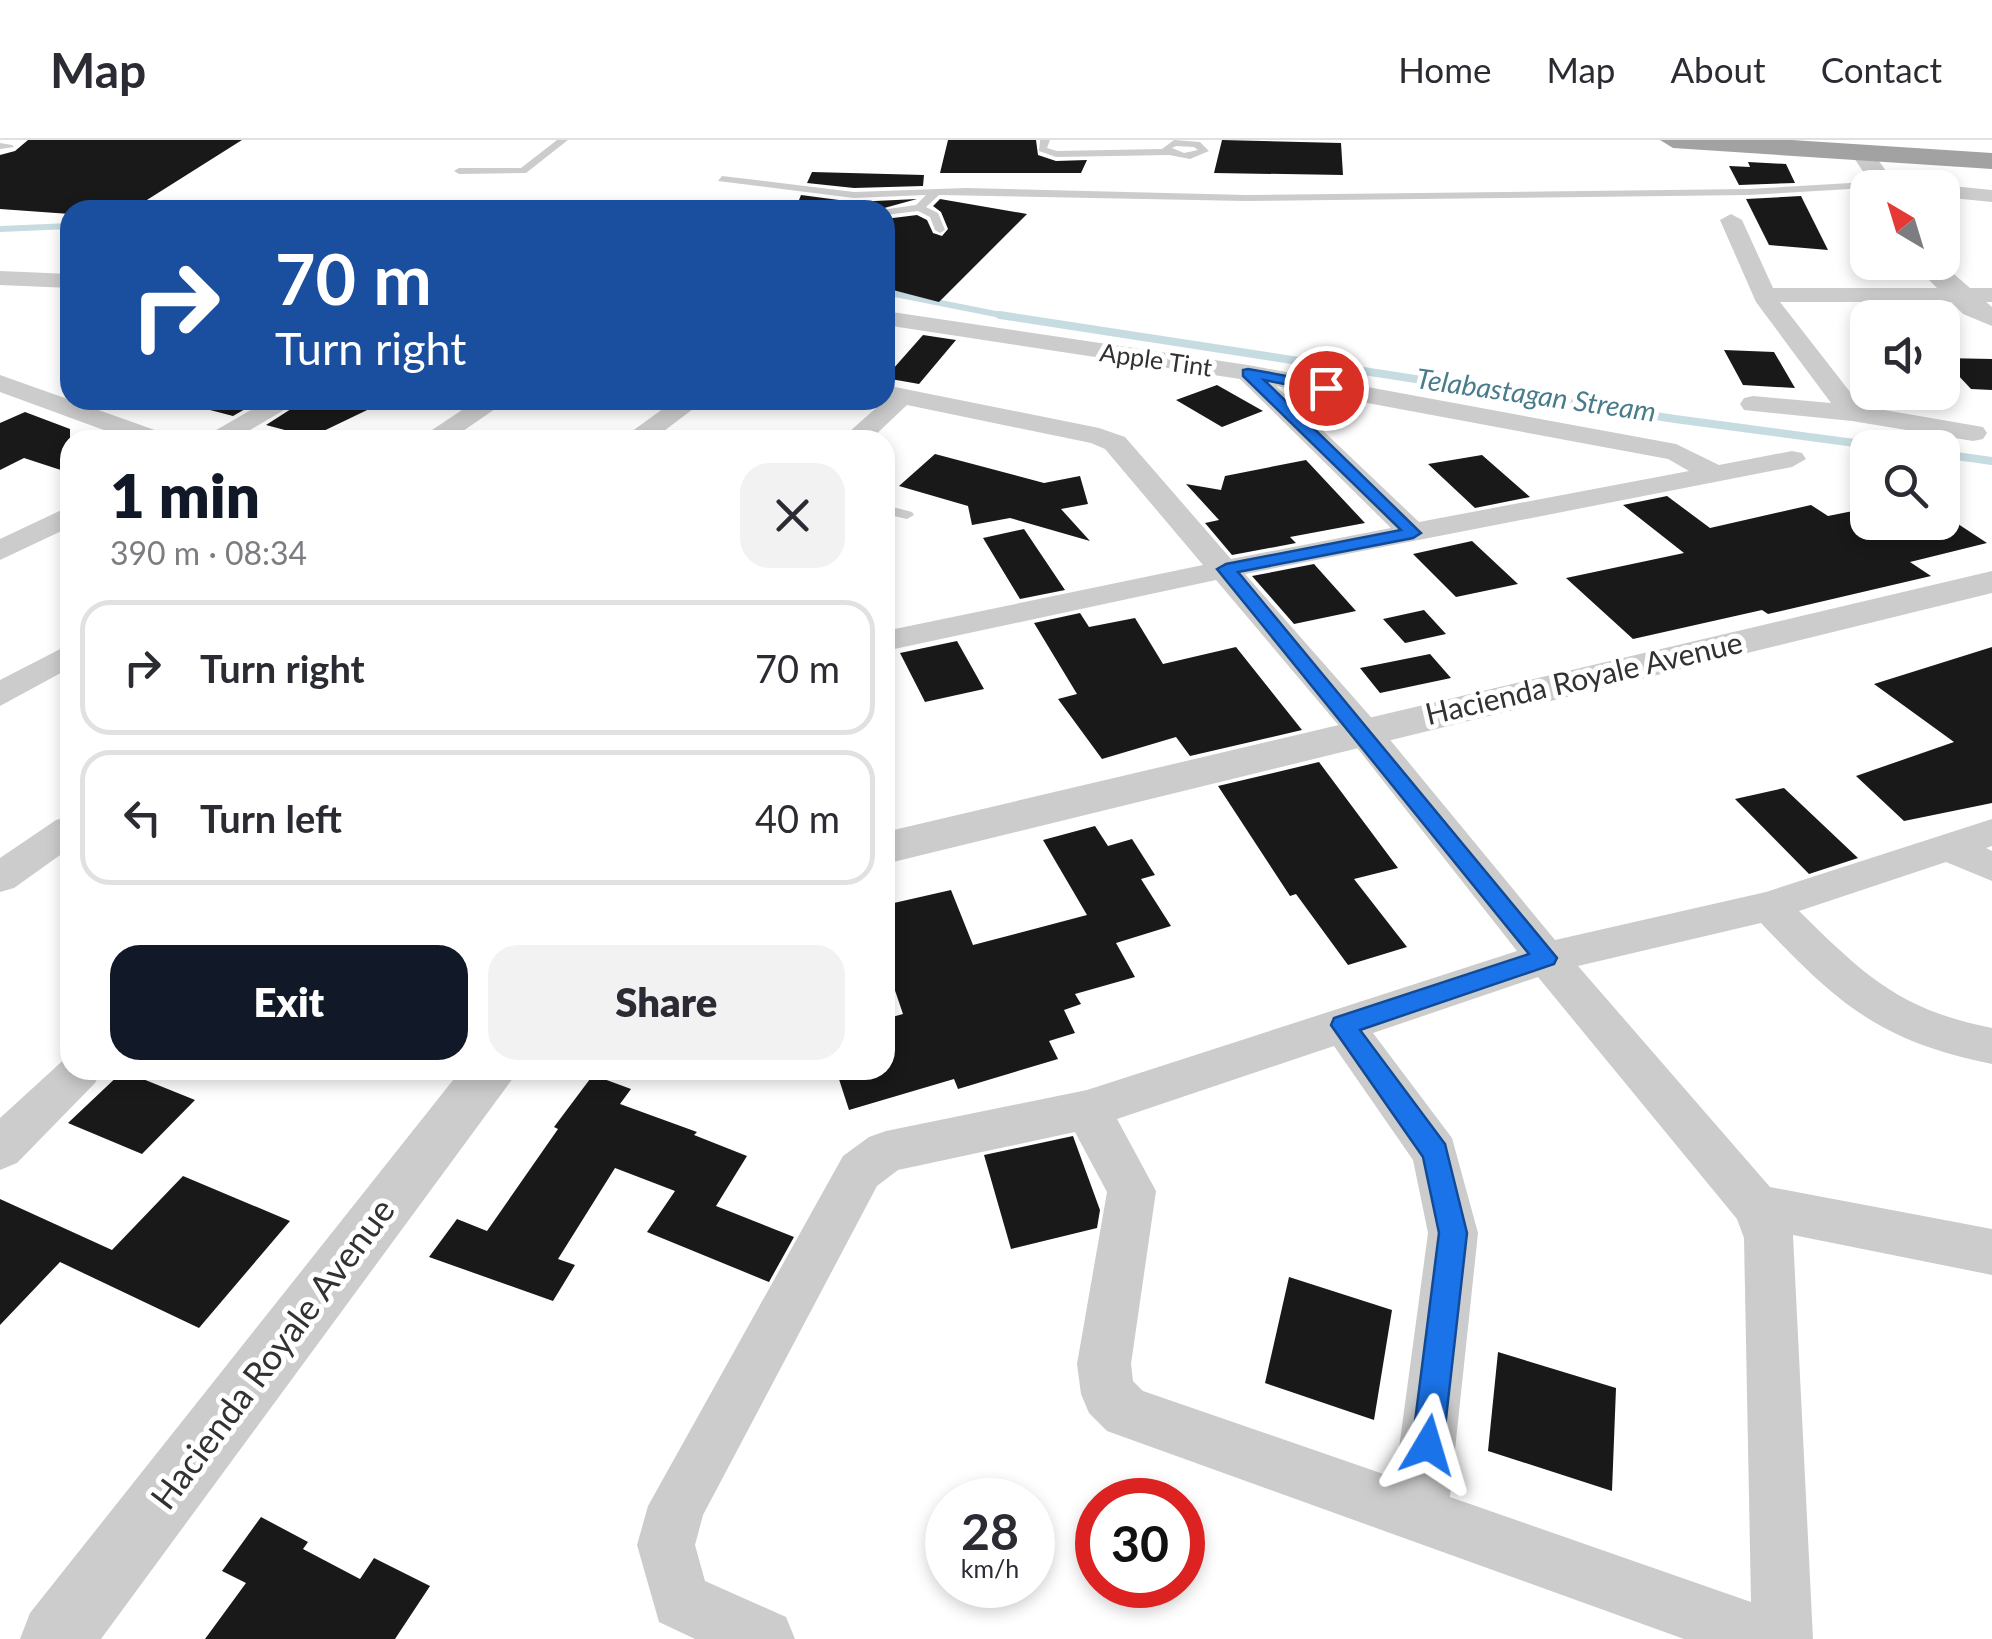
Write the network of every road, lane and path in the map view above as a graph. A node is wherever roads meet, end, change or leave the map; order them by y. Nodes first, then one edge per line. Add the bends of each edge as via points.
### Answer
1 (563, 140) edge
2 (1045, 140) edge
3 (1120, 140) edge
4 (1673, 140) edge
5 (1186, 141) edge
6 (1170, 152) junction
7 (1860, 152) junction
8 (1112, 156) junction
9 (1992, 161) edge
10 (1873, 170) edge
11 (459, 171) dead end
12 (722, 179) dead end
13 (1850, 188) edge
14 (937, 192) junction
15 (1960, 192) edge
16 (1992, 196) edge
17 (919, 208) junction
18 (895, 211) edge
19 (1731, 220) dead end
20 (940, 230) dead end
21 (0, 278) edge
22 (1943, 280) edge
23 (60, 281) edge
24 (1957, 294) junction
25 (1764, 295) junction
26 (1992, 295) edge
27 (1992, 318) edge
28 (895, 320) edge
29 (1248, 373) junction
30 (0, 383) edge
31 (895, 395) edge
32 (1753, 404) dead end
33 (60, 405) edge
34 (74, 410) edge
35 (269, 410) edge
36 (479, 410) edge
37 (678, 410) edge
38 (880, 410) edge
39 (1852, 413) junction
40 (129, 430) edge
41 (232, 430) edge
42 (447, 430) edge
43 (648, 430) edge
44 (863, 430) edge
45 (1973, 432) dead end
46 (1792, 459) dead end
47 (1716, 474) junction
48 (895, 513) edge
49 (906, 516) dead end
50 (0, 518) edge
51 (60, 520) edge
52 (36, 532) junction
53 (1413, 533) junction
54 (0, 552) edge
55 (1226, 569) junction
56 (1992, 582) edge
57 (895, 639) edge
58 (60, 660) edge
59 (0, 695) edge
60 (1364, 732) junction
61 (1992, 832) edge
62 (60, 837) edge
63 (895, 846) edge
64 (1948, 846) junction
65 (1992, 867) edge
66 (0, 878) edge
67 (1769, 906) junction
68 (1546, 958) junction
69 (1343, 1025) junction
70 (1992, 1046) edge
71 (69, 1080) edge
72 (484, 1080) edge
73 (1086, 1110) junction
74 (0, 1149) edge
75 (1756, 1206) junction
76 (1992, 1252) edge
77 (1419, 1516) junction
78 (56, 1639) edge
79 (764, 1639) edge
80 (1770, 1639) edge
81 (1782, 1639) edge

1 - 11 lane via 523,171
2 - 8 lane via 1042,149 1049,153
3 - 8 lane
4 - 7 highway
5 - 6 lane via 1170,144
5 - 6 lane via 1204,150
6 - 8 lane
7 - 9 highway
7 - 10 street
12 - 14 lane via 817,193
13 - 14 lane via 1246,198
14 - 17 lane
15 - 16 street
17 - 18 lane
17 - 20 lane via 934,215
19 - 25 street
21 - 23 street
22 - 24 street
24 - 25 street
24 - 26 street
24 - 27 street
25 - 39 street
28 - 29 street, Apple Tint
29 - 47 street, Apple Tint via 1676,452
29 - 53 street
30 - 33 street
31 - 55 street via 1115,443
32 - 39 street
34 - 40 street
35 - 41 street
36 - 42 street
37 - 43 street
38 - 44 street
39 - 45 street
46 - 47 street
47 - 53 street
48 - 49 lane
50 - 52 street
51 - 52 street
52 - 54 street
53 - 55 street
55 - 57 street
55 - 60 street
56 - 60 street, Hacienda Royale Avenue
58 - 59 street
60 - 63 street, Hacienda Royale Avenue
60 - 68 street
61 - 64 street
62 - 66 street
64 - 65 street
64 - 67 street
67 - 68 street
67 - 70 street via 1892,1018 1945,1039
68 - 69 street
68 - 75 street
69 - 73 street
69 - 77 street via 1435,1153 1453,1233
71 - 74 street
72 - 78 street, Hacienda Royale Avenue
73 - 77 street via 1132,1192 1104,1364 1108,1394 1126,1412
73 - 79 street via 886,1152 860,1172 677,1506 666,1545 680,1601
75 - 76 street
75 - 81 street via 1769,1238
77 - 80 street

